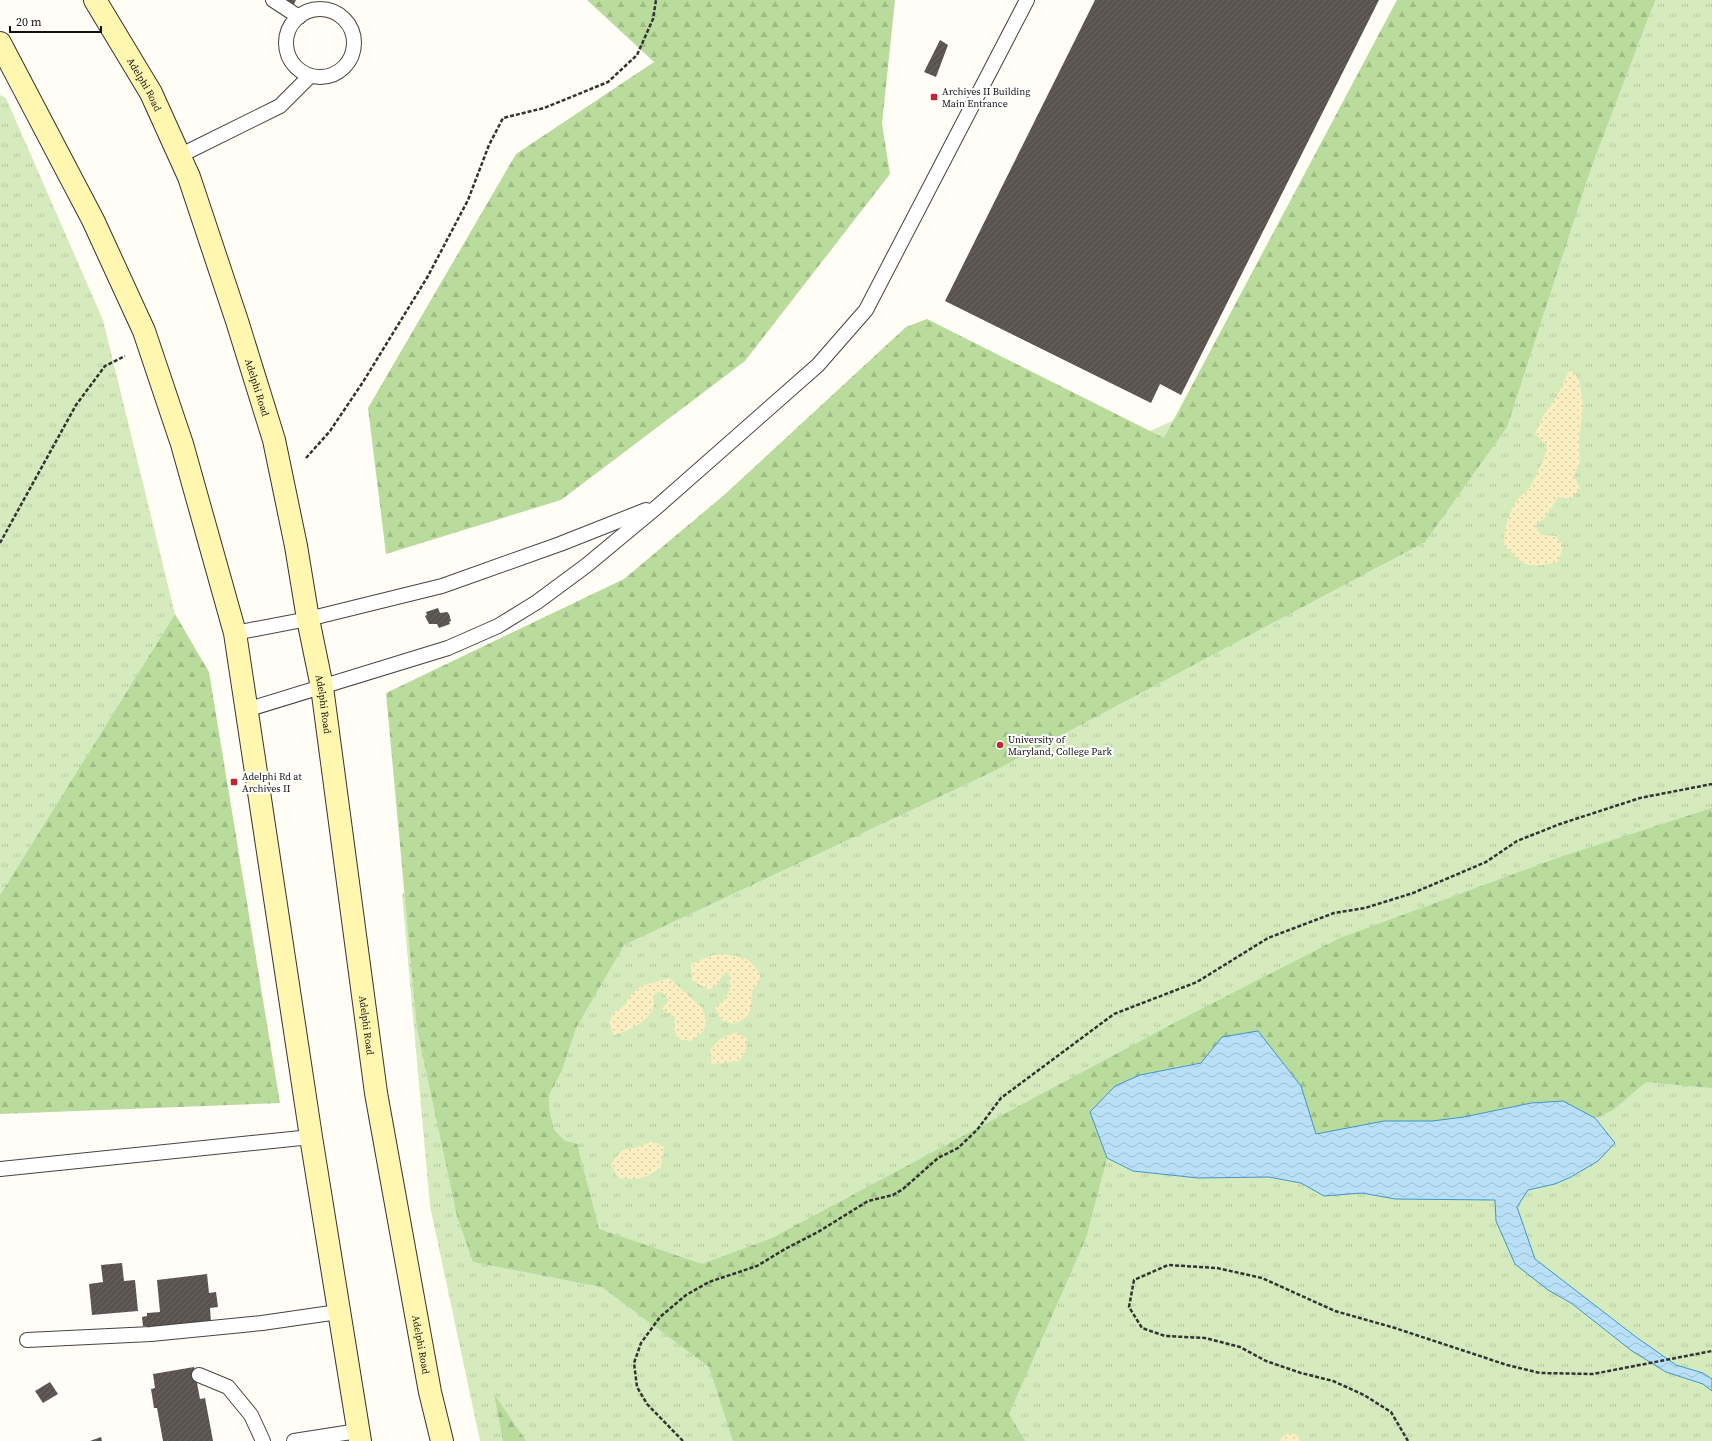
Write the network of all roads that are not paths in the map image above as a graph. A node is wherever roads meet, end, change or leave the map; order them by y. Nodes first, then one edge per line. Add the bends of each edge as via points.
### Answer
1 (95, 0) edge
2 (273, 0) edge
3 (319, 0) edge
4 (1027, 0) edge
5 (330, 10) junction
6 (299, 17) junction
7 (0, 43) edge
8 (310, 76) junction
9 (179, 156) junction
10 (658, 506) junction
11 (308, 618) junction
12 (235, 633) junction
13 (322, 687) junction
14 (246, 710) junction
15 (311, 1137) junction
16 (0, 1169) edge
17 (338, 1312) junction
18 (28, 1340) dead end
19 (199, 1375) dead end
20 (359, 1436) edge
21 (263, 1441) edge
22 (294, 1441) edge
23 (442, 1441) edge

1 - 9 main road, Adelphi Road via 150,93
2 - 6 lane
3 - 5 lane
4 - 10 lane via 866,310 818,364
5 - 6 lane via 316,9
5 - 8 lane via 342,16 350,27 354,40 353,53 336,73 323,77
6 - 8 lane via 293,21 289,29 285,46 291,62 298,70
7 - 12 main road via 93,220 144,331 182,444
8 - 9 lane via 280,106
9 - 11 main road, Adelphi Road via 189,177 274,440
10 - 11 lane via 442,586
10 - 13 lane via 568,579 498,626 448,648
11 - 12 lane
11 - 13 main road, Adelphi Road
12 - 14 main road
13 - 14 lane
13 - 23 main road, Adelphi Road via 376,1093 430,1392
14 - 15 main road
15 - 16 lane
15 - 17 main road
17 - 18 lane via 262,1323 151,1334
17 - 20 main road
19 - 21 lane via 228,1387 251,1415
20 - 22 lane

